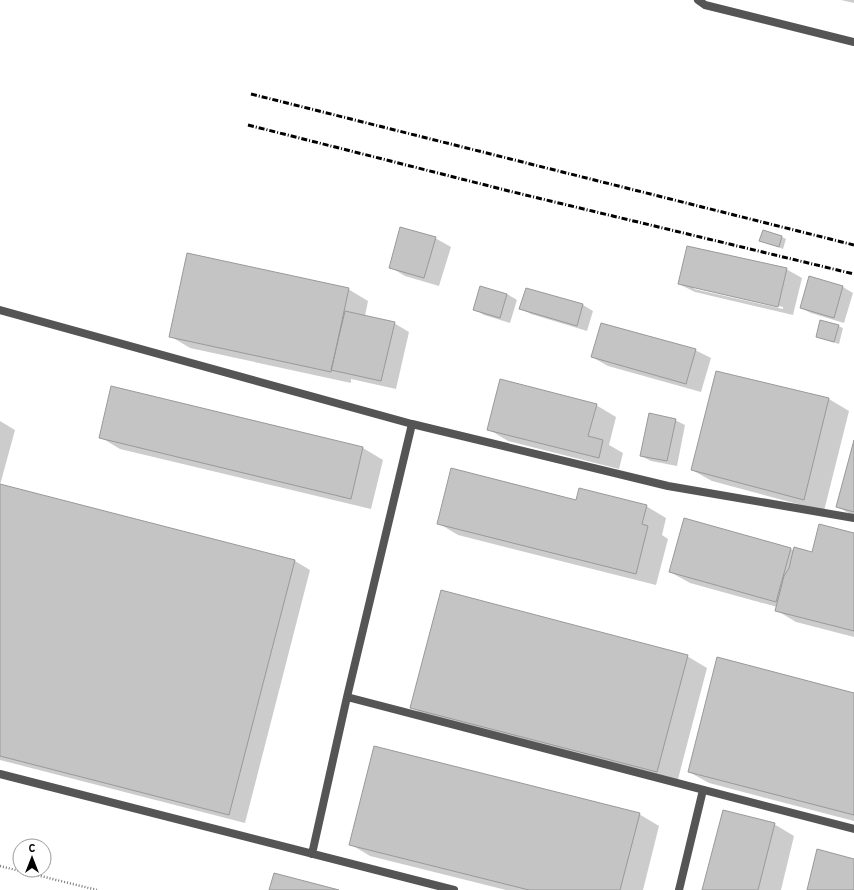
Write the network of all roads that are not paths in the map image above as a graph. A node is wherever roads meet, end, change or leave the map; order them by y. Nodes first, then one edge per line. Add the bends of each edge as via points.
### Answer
1 (698, 0) edge
2 (854, 42) edge
3 (0, 310) edge
4 (412, 424) junction
5 (854, 518) edge
6 (347, 697) junction
7 (0, 774) edge
8 (703, 790) junction
9 (854, 829) edge
10 (312, 854) junction
11 (454, 890) edge
12 (679, 890) edge

1 - 2 lane via 706,5
3 - 4 lane
4 - 5 lane via 668,486
4 - 6 lane
6 - 8 lane
6 - 10 lane
7 - 10 lane
8 - 9 lane
8 - 12 lane
10 - 11 lane

